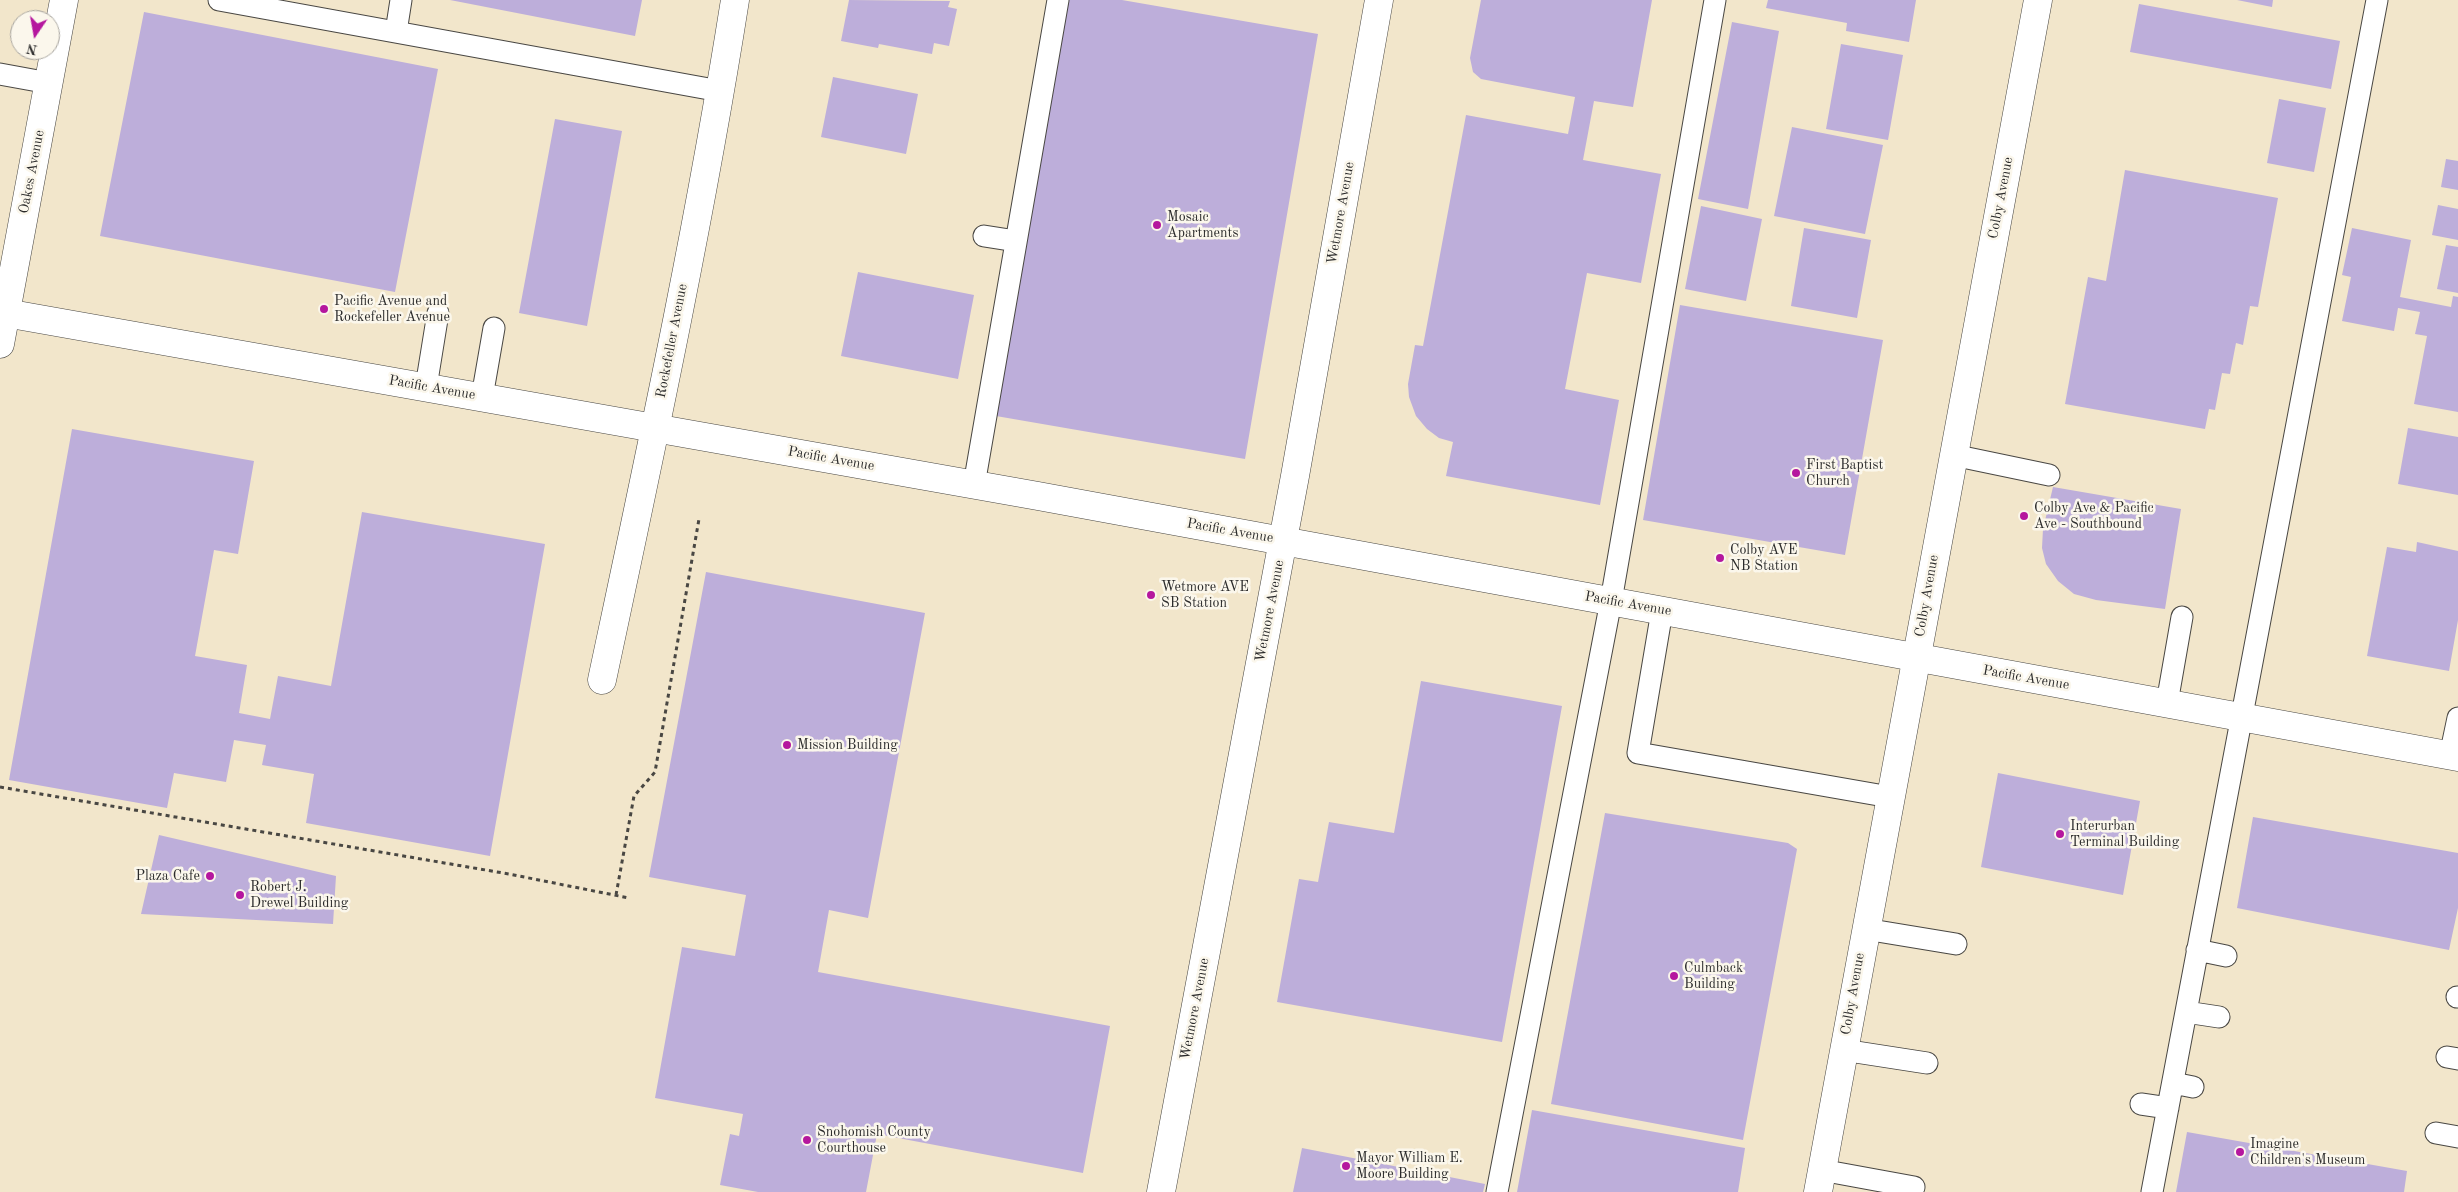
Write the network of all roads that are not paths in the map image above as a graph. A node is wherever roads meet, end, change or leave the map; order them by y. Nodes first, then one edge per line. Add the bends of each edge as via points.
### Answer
1 (64, 0) edge
2 (219, 0) edge
3 (401, 0) edge
4 (735, 0) edge
5 (1058, 0) edge
6 (1379, 0) edge
7 (1715, 0) edge
8 (2038, 0) edge
9 (2377, 0) edge
10 (396, 32) junction
11 (0, 74) edge
12 (49, 83) junction
13 (720, 91) junction
14 (984, 236) dead end
15 (1016, 241) junction
16 (3, 313) edge
17 (438, 313) dead end
18 (494, 328) dead end
19 (0, 344) edge
20 (426, 387) junction
21 (482, 397) junction
22 (655, 428) junction
23 (1953, 455) junction
24 (2048, 475) dead end
25 (974, 485) junction
26 (1283, 541) junction
27 (1610, 601) junction
28 (1662, 611) junction
29 (2182, 616) dead end
30 (1916, 657) junction
31 (602, 680) dead end
32 (2167, 703) junction
33 (2240, 717) junction
34 (2458, 718) edge
35 (2454, 756) edge
36 (1890, 797) junction
37 (1865, 929) junction
38 (1956, 944) dead end
39 (2198, 950) junction
40 (2226, 956) dead end
41 (2186, 1012) junction
42 (2219, 1017) dead end
43 (1843, 1050) junction
44 (1927, 1063) dead end
45 (2141, 1104) dead end
46 (2168, 1108) junction
47 (2436, 1133) dead end
48 (2458, 1137) edge
49 (1820, 1181) edge
50 (1914, 1187) dead end
51 (1161, 1192) edge
52 (1497, 1192) edge
53 (2152, 1192) edge

1 - 12 street, Oakes Avenue
2 - 10 lane
3 - 10 lane
4 - 13 street, Rockefeller Avenue
5 - 15 lane
6 - 26 street, Wetmore Avenue
7 - 27 lane
8 - 23 street, Colby Avenue
9 - 33 lane
10 - 13 lane
11 - 12 lane
12 - 16 street, Oakes Avenue
13 - 22 street, Rockefeller Avenue
14 - 15 lane
15 - 25 lane
16 - 19 street, Oakes Avenue
16 - 20 street, Pacific Avenue
17 - 20 lane
18 - 21 lane
20 - 21 street, Pacific Avenue
21 - 22 street, Pacific Avenue
22 - 25 street, Pacific Avenue
22 - 31 street, Rockefeller Avenue
23 - 24 lane
23 - 30 street, Colby Avenue
25 - 26 street, Pacific Avenue
26 - 27 street, Pacific Avenue
26 - 51 street, Wetmore Avenue
27 - 28 street, Pacific Avenue
27 - 52 lane
28 - 30 street, Pacific Avenue
28 - 36 lane via 1638,753
29 - 32 lane
30 - 32 street, Pacific Avenue
30 - 36 street, Colby Avenue
32 - 33 street, Pacific Avenue
33 - 35 street, Pacific Avenue
33 - 39 lane
34 - 35 lane
36 - 37 street, Colby Avenue
37 - 38 lane
37 - 43 street, Colby Avenue
39 - 40 lane
39 - 41 lane
41 - 42 lane
41 - 46 lane via 2183,1085
43 - 44 lane
43 - 49 street, Colby Avenue
45 - 46 lane
46 - 53 lane
47 - 48 lane
49 - 50 lane

